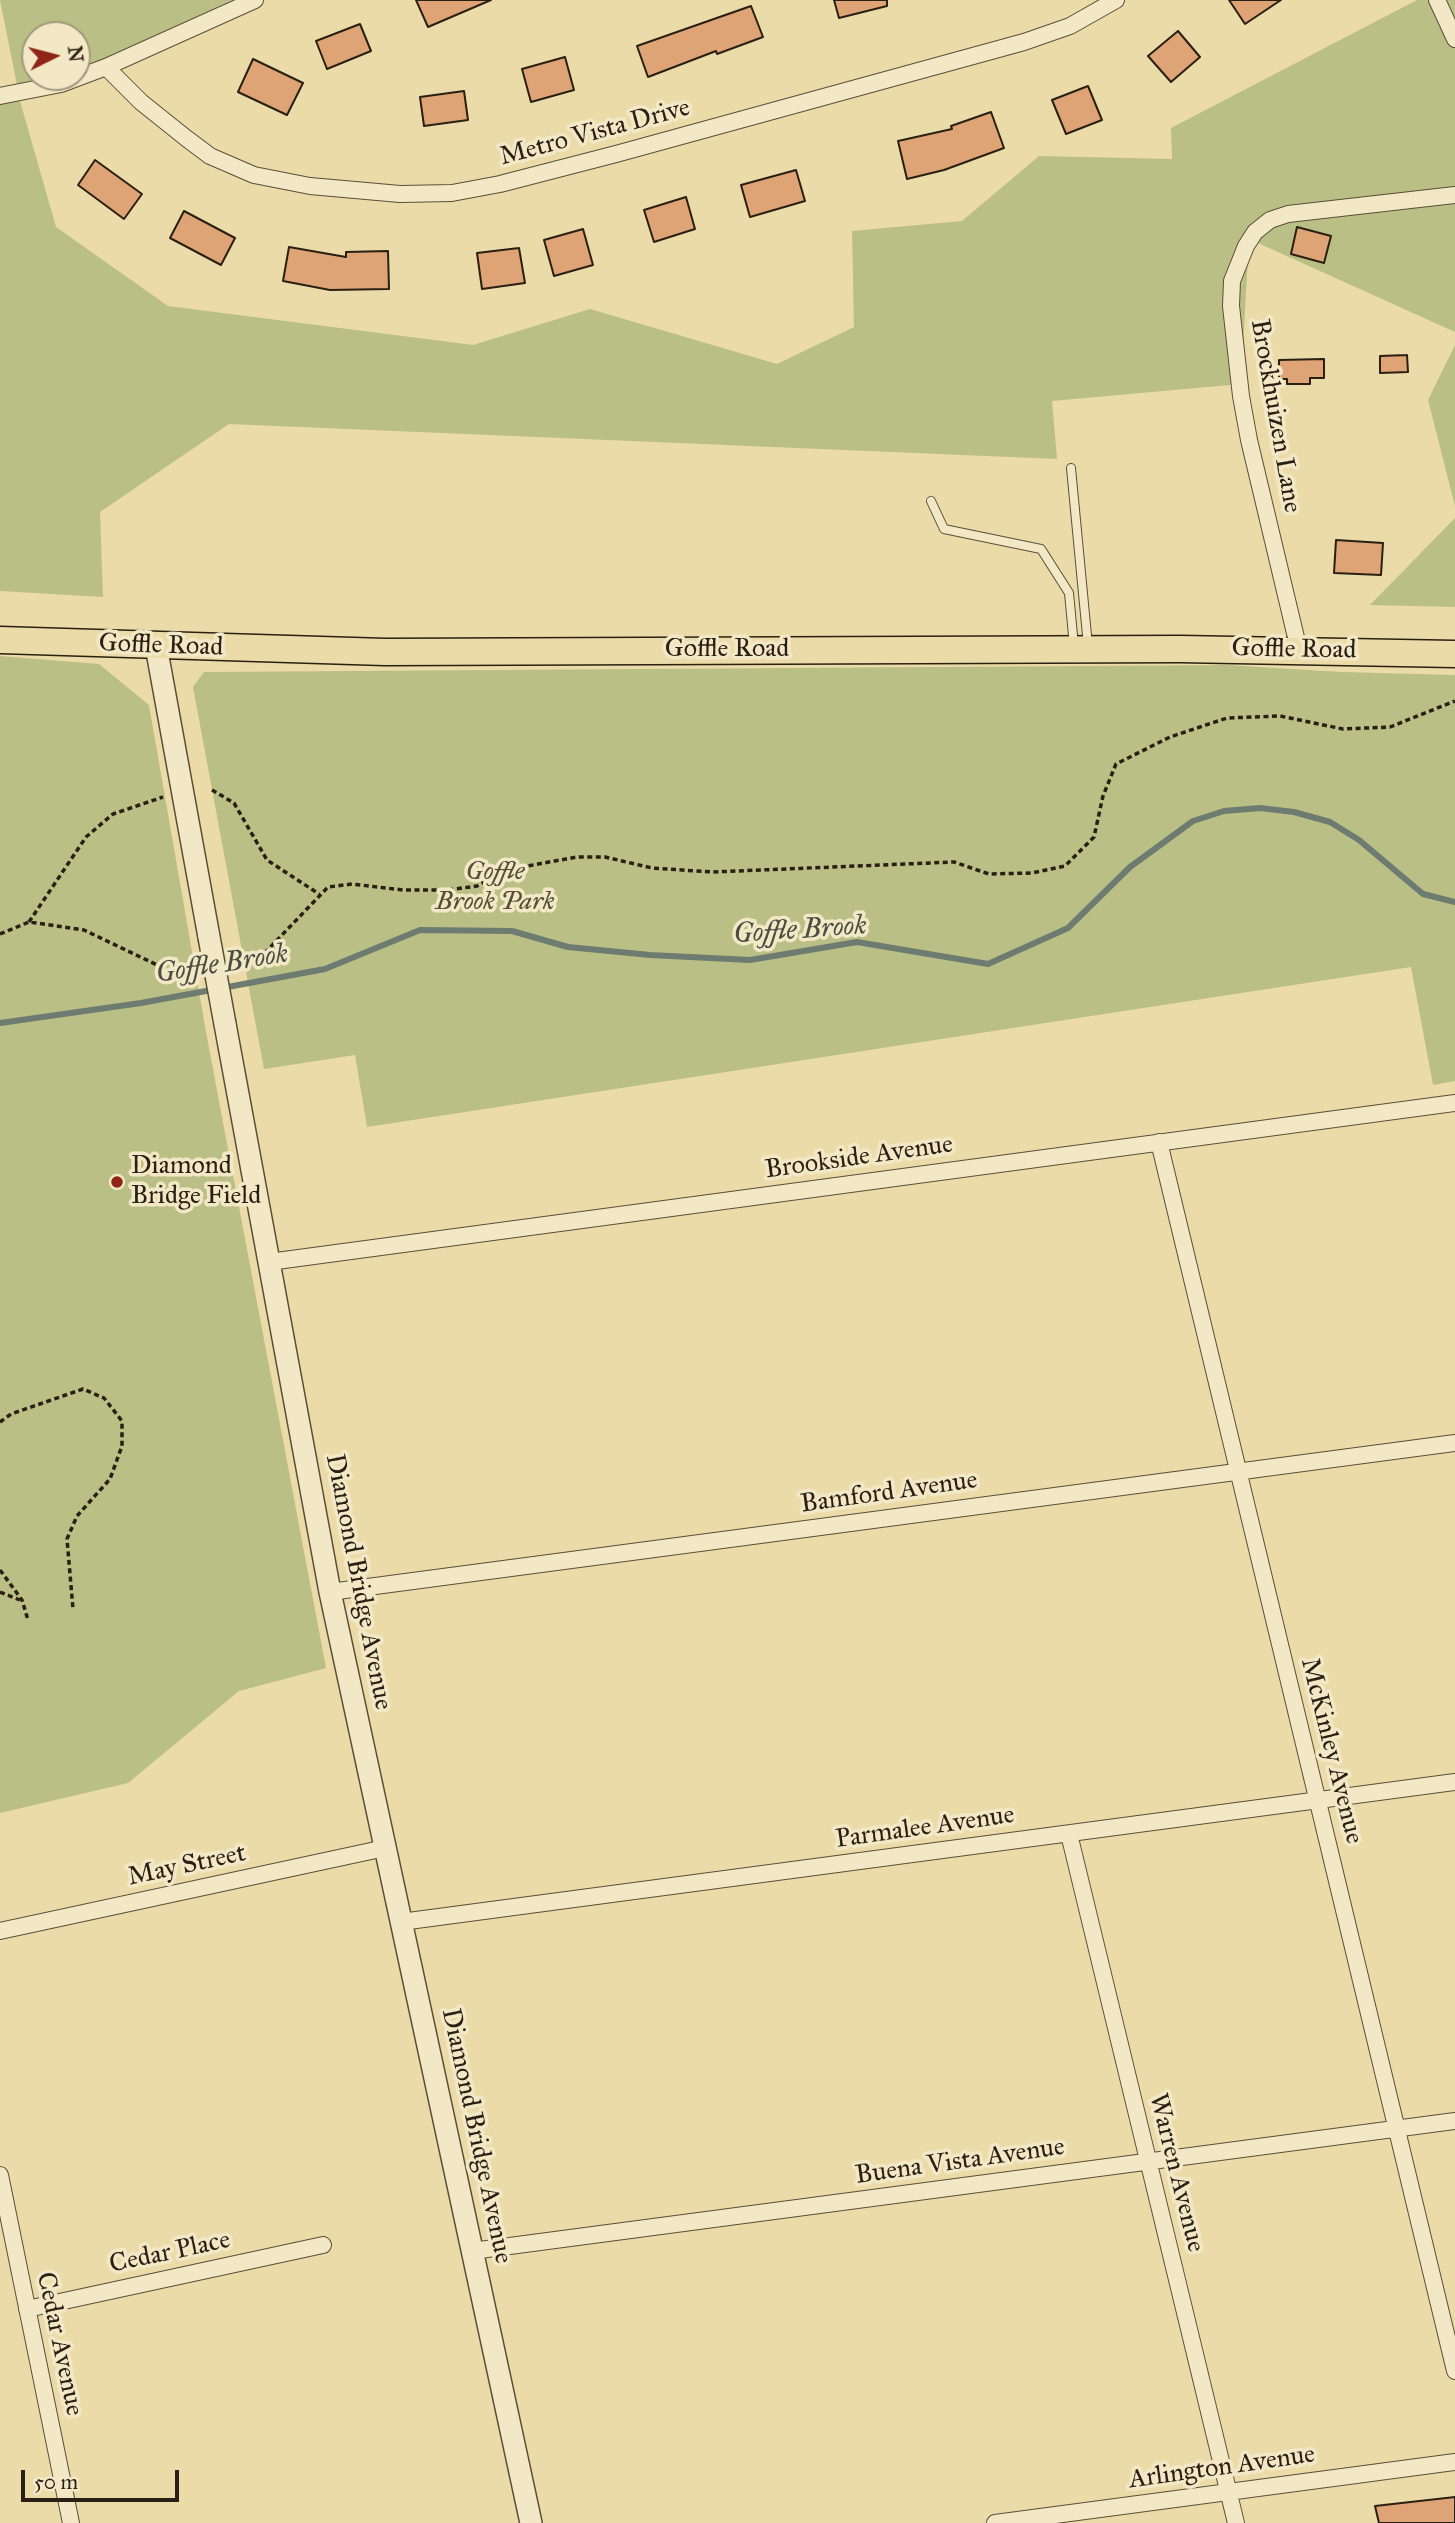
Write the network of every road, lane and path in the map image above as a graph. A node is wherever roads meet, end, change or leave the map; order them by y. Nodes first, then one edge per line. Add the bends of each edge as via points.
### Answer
1 (255, 0) edge
2 (1116, 0) edge
3 (1437, 0) edge
4 (1455, 39) edge
5 (106, 67) junction
6 (0, 96) edge
7 (1455, 194) edge
8 (1071, 468) dead end
9 (931, 501) dead end
10 (0, 640) edge
11 (156, 646) junction
12 (1081, 649) junction
13 (1299, 650) junction
14 (1455, 654) edge
15 (1455, 701) edge
16 (212, 790) dead end
17 (165, 796) dead end
18 (319, 894) junction
19 (29, 922) junction
20 (0, 934) edge
21 (231, 964) dead end
22 (203, 969) dead end
23 (1455, 1103) edge
24 (1159, 1142) junction
25 (269, 1262) junction
26 (0, 1422) edge
27 (1455, 1443) edge
28 (1238, 1472) junction
29 (0, 1570) edge
30 (0, 1592) edge
31 (330, 1592) junction
32 (22, 1601) junction
33 (73, 1609) dead end
34 (28, 1620) dead end
35 (1455, 1782) edge
36 (1318, 1801) junction
37 (1069, 1834) junction
38 (385, 1848) junction
39 (401, 1922) junction
40 (0, 1931) edge
41 (1455, 2121) edge
42 (1397, 2129) junction
43 (1148, 2162) junction
44 (0, 2175) edge
45 (323, 2245) dead end
46 (472, 2251) junction
47 (27, 2309) junction
48 (1455, 2371) edge
49 (1455, 2462) edge
50 (1228, 2492) junction
51 (71, 2523) edge
52 (531, 2523) edge
53 (995, 2523) edge
54 (1236, 2523) edge

1 - 5 street
2 - 5 street, Metro Vista Drive via 1070,26 1024,42 552,171 452,193 400,194 310,186 254,175 210,156 141,102
3 - 4 street
5 - 6 street via 61,84
7 - 13 street, Brockhuizen Lane via 1270,220 1250,239 1232,281 1241,396
8 - 12 lane
9 - 12 lane via 944,529 1041,549 1069,593
10 - 11 main road, Goffle Road
11 - 12 main road, Goffle Road via 385,652
11 - 25 street, Diamond Bridge Avenue, bridge
12 - 13 main road, Goffle Road
13 - 14 main road, Goffle Road
15 - 18 path via 1390,727 1343,729 1280,716 1227,718 1170,737 1116,764 1094,837 1065,866 1032,873 989,874 954,862 712,872 577,857 505,870 477,886 403,890 352,884 328,887
16 - 18 path via 234,803 267,860
17 - 19 path via 113,814 86,837
18 - 21 path via 258,960
19 - 20 path
19 - 22 path via 84,930 176,974
23 - 24 street, Brookside Avenue
24 - 25 street, Brookside Avenue
24 - 28 street, McKinley Avenue
25 - 31 street, Diamond Bridge Avenue
26 - 33 path via 83,1389 104,1398 122,1421 122,1446 110,1479 77,1516 67,1539
27 - 28 street, Bamford Avenue
28 - 31 street, Bamford Avenue
28 - 36 street, McKinley Avenue
29 - 32 path
30 - 32 path
31 - 38 street, Diamond Bridge Avenue
32 - 34 path
35 - 36 street, Parmalee Avenue
36 - 37 street, Parmalee Avenue
36 - 42 street, McKinley Avenue
37 - 39 street, Parmalee Avenue
37 - 43 street, Warren Avenue
38 - 39 street, Diamond Bridge Avenue
38 - 40 street, May Street
39 - 46 street, Diamond Bridge Avenue
41 - 42 street, Buena Vista Avenue
42 - 43 street, Buena Vista Avenue
42 - 48 street, McKinley Avenue
43 - 46 street, Buena Vista Avenue
43 - 50 street, Warren Avenue
44 - 47 street, Cedar Avenue
45 - 47 street, Cedar Place
46 - 52 street, Diamond Bridge Avenue
47 - 51 street, Cedar Avenue
49 - 50 street, Arlington Avenue
50 - 53 street, Arlington Avenue
50 - 54 street, Warren Avenue

